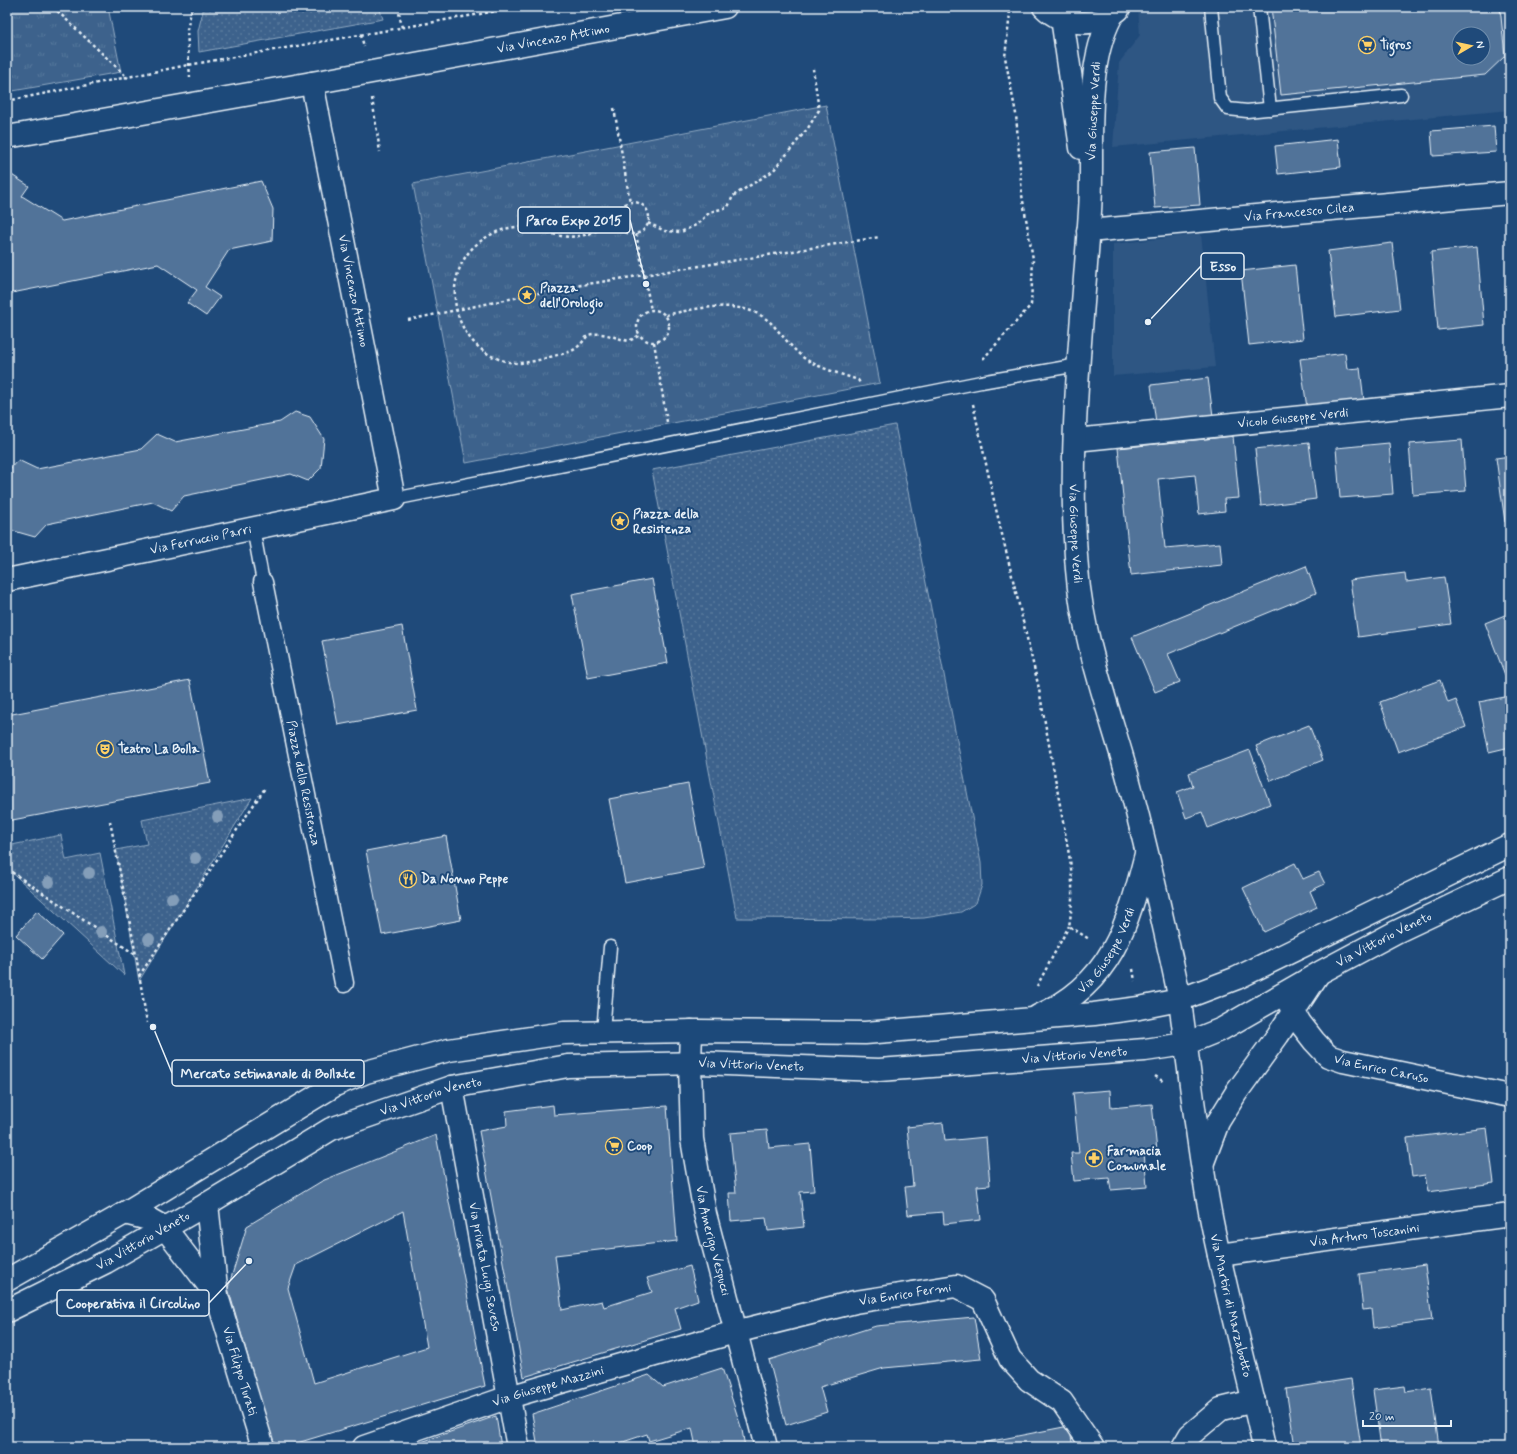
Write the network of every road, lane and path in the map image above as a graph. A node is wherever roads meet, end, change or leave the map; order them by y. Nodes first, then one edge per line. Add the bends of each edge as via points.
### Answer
1 (53, 7) edge
2 (192, 7) edge
3 (398, 7) edge
4 (520, 7) edge
5 (725, 7) edge
6 (998, 7) edge
7 (1044, 7) edge
8 (1210, 7) edge
9 (1259, 7) edge
10 (1116, 12) edge
11 (652, 14) edge
12 (1062, 18) junction
13 (402, 28) junction
14 (188, 65) junction
15 (813, 69) dead end
16 (368, 73) junction
17 (129, 78) junction
18 (312, 84) junction
19 (1400, 95) dead end
20 (7, 101) edge
21 (194, 104) junction
22 (614, 108) dead end
23 (1270, 109) junction
24 (7, 137) edge
25 (380, 152) dead end
26 (1510, 193) edge
27 (630, 202) junction
28 (1090, 208) junction
29 (618, 210) junction
30 (648, 223) junction
31 (1088, 231) junction
32 (636, 234) junction
33 (880, 237) dead end
34 (643, 276) junction
35 (455, 310) junction
36 (651, 310) junction
37 (666, 316) junction
38 (408, 320) dead end
39 (640, 335) junction
40 (654, 342) junction
41 (1078, 365) junction
42 (976, 383) junction
43 (1510, 396) edge
44 (882, 402) junction
45 (1075, 440) junction
46 (671, 443) junction
47 (394, 499) junction
48 (253, 528) junction
49 (7, 580) edge
50 (263, 582) joint
51 (265, 788) dead end
52 (110, 820) dead end
53 (1510, 845) edge
54 (1146, 851) junction
55 (7, 869) edge
56 (1510, 878) edge
57 (1094, 943) dead end
58 (610, 948) dead end
59 (136, 955) junction
60 (138, 976) junction
61 (344, 983) dead end
62 (1179, 1000) junction
63 (1288, 1002) junction
64 (1028, 1020) junction
65 (146, 1023) dead end
66 (691, 1031) junction
67 (603, 1032) junction
68 (1185, 1044) junction
69 (690, 1063) junction
70 (452, 1087) junction
71 (1510, 1096) edge
72 (1202, 1164) junction
73 (207, 1204) junction
74 (125, 1213) junction
75 (1510, 1215) edge
76 (165, 1228) junction
77 (1219, 1255) junction
78 (7, 1280) edge
79 (217, 1296) junction
80 (7, 1311) edge
81 (735, 1332) junction
82 (509, 1397) junction
83 (1254, 1401) junction
84 (263, 1447) edge
85 (364, 1447) edge
86 (518, 1447) edge
87 (766, 1447) edge
88 (1093, 1447) edge
89 (1183, 1447) edge
90 (1264, 1447) edge

1 - 17 path
2 - 14 path via 187,30
3 - 13 path
4 - 13 path
5 - 11 street, Via Vincenzo Attimo
6 - 42 path via 1010,12 1005,57 1016,114 1022,195 1033,259 1031,305 979,363
7 - 12 street via 1051,14
8 - 23 lane via 1220,98 1228,109
9 - 23 lane
10 - 12 street via 1085,23 1070,22
10 - 28 street, Via Giuseppe Verdi via 1103,31 1097,51 1093,83
11 - 16 street, Via Vincenzo Attimo
12 - 28 street, Via Giuseppe Verdi
13 - 14 path
14 - 17 path
14 - 21 path
15 - 30 path via 819,110 808,128 772,171 734,196 728,207 710,212 696,225 681,232 665,230
16 - 18 street, Via Vincenzo Attimo
16 - 25 path
17 - 20 path
18 - 21 street, Via Vincenzo Attimo
18 - 47 street, Via Vincenzo Attimo
19 - 23 lane
21 - 24 street, Via Vincenzo Attimo
22 - 27 path
26 - 31 street, Via Francesco Cilea
27 - 29 path
27 - 30 path via 645,207 648,212
28 - 31 street, Via Giuseppe Verdi
29 - 32 path via 618,226 626,233
29 - 35 path via 608,224 600,229 574,237 528,227 510,228 493,233 470,251 458,272 454,289
30 - 32 path
31 - 41 street, Via Giuseppe Verdi
32 - 34 path
33 - 34 path
34 - 35 path
34 - 36 path
35 - 38 path
35 - 39 path via 471,339 484,351 500,359 517,363 535,362 568,353 580,346 588,335 596,333 629,341
36 - 37 path via 662,312
36 - 39 path via 640,317 637,326
37 - 40 path via 669,330 663,338
37 - 44 path via 698,308 726,306 750,311 769,321 805,360 858,380
39 - 40 path
40 - 46 path
41 - 42 lane
41 - 45 street, Via Giuseppe Verdi
42 - 44 lane
42 - 57 path via 973,405 1038,684 1070,860 1073,887 1069,926
43 - 45 street, Vicolo Giuseppe Verdi
44 - 46 lane
45 - 54 street, Via Giuseppe Verdi via 1077,568 1084,619 1135,802
46 - 47 lane
47 - 48 street, Via Ferruccio Parri
48 - 49 street, Via Ferruccio Parri
48 - 50 lane
50 - 61 street, Piazza della Resistenza
51 - 60 path
52 - 59 path
53 - 62 street via 1237,978
54 - 62 street, Via Giuseppe Verdi
54 - 64 street, Via Giuseppe Verdi via 1132,907 1103,968 1071,997 1049,1012
55 - 59 path
56 - 63 street, Via Vittorio Veneto via 1396,932 1321,972
58 - 67 lane
59 - 60 path
60 - 65 path
62 - 64 street via 1139,1008
62 - 68 street, Via Giuseppe Verdi
63 - 68 street, Via Vittorio Veneto
63 - 71 street, Via Enrico Caruso via 1314,1041 1328,1056
63 - 72 street via 1278,1035 1218,1122
64 - 66 street via 865,1033
66 - 67 street
66 - 69 street, Via Amerigo Vespucci
67 - 74 street via 564,1033 449,1050 366,1072 335,1085
68 - 69 street, Via Vittorio Veneto via 1145,1050 879,1070
68 - 72 street, Via Martiri di Marzabotto
69 - 70 street, Via Vittorio Veneto via 568,1066
69 - 81 street, Via Amerigo Vespucci via 692,1139 705,1214
70 - 73 street, Via Vittorio Veneto via 331,1129
70 - 82 street, Via privata Luigi Seveso
72 - 77 street, Via Martiri di Marzabotto
73 - 76 street, Via Vittorio Veneto
73 - 79 street, Via Filippo Turati
74 - 76 street, Via Filippo Turati via 149,1219
74 - 78 street
75 - 77 street, Via Arturo Toscanini
76 - 79 street, Via Filippo Turati
76 - 80 street, Via Vittorio Veneto via 84,1274
77 - 83 street, Via Martiri di Marzabotto
79 - 84 street, Via Filippo Turati
81 - 82 street, Via Giuseppe Mazzini
81 - 87 street, Via Amerigo Vespucci
81 - 88 street, Via Enrico Fermi via 855,1302 956,1286 983,1300 1010,1359 1029,1380 1062,1402
82 - 85 street, Via Giuseppe Mazzini
82 - 86 street, Via privata Luigi Seveso
83 - 89 street via 1222,1409 1190,1435
83 - 90 street, Via Martiri di Marzabotto

